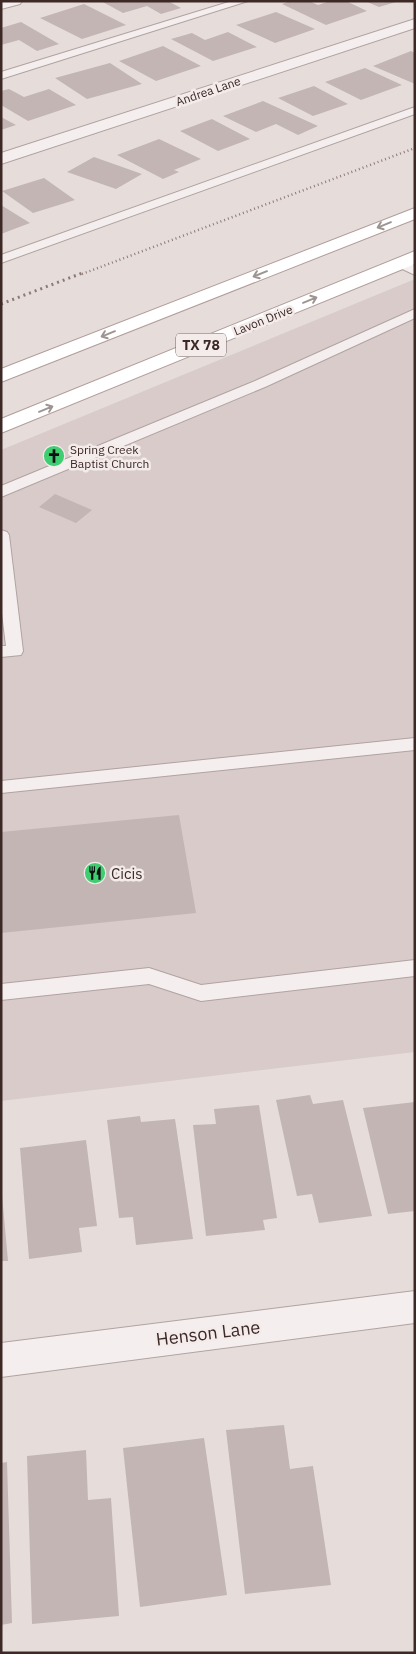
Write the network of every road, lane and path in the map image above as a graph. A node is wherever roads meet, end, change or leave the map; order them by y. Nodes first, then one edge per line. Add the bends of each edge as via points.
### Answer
1 (14, 1) edge
2 (243, 1) edge
3 (1, 5) edge
4 (415, 23) edge
5 (1, 76) edge
6 (415, 110) edge
7 (1, 159) edge
8 (415, 213) edge
9 (354, 237) junction
10 (1, 259) edge
11 (410, 264) edge
12 (415, 313) edge
13 (1, 376) edge
14 (1, 427) edge
15 (1, 492) edge
16 (1, 535) edge
17 (1, 652) edge
18 (415, 744) edge
19 (1, 786) edge
20 (415, 968) edge
21 (1, 992) edge
22 (415, 1307) edge
23 (1, 1360) edge

1 - 3 street
2 - 5 lane
4 - 7 street, Andrea Lane
6 - 10 lane
8 -> 9 main road
9 - 11 main road
9 -> 13 main road
14 -> 11 main road, Lavon Drive / TX 78
12 - 15 lane via 260,384
16 - 17 lane via 16,650
18 - 19 lane
20 - 21 lane via 201,993 149,976
22 - 23 street, Henson Lane

